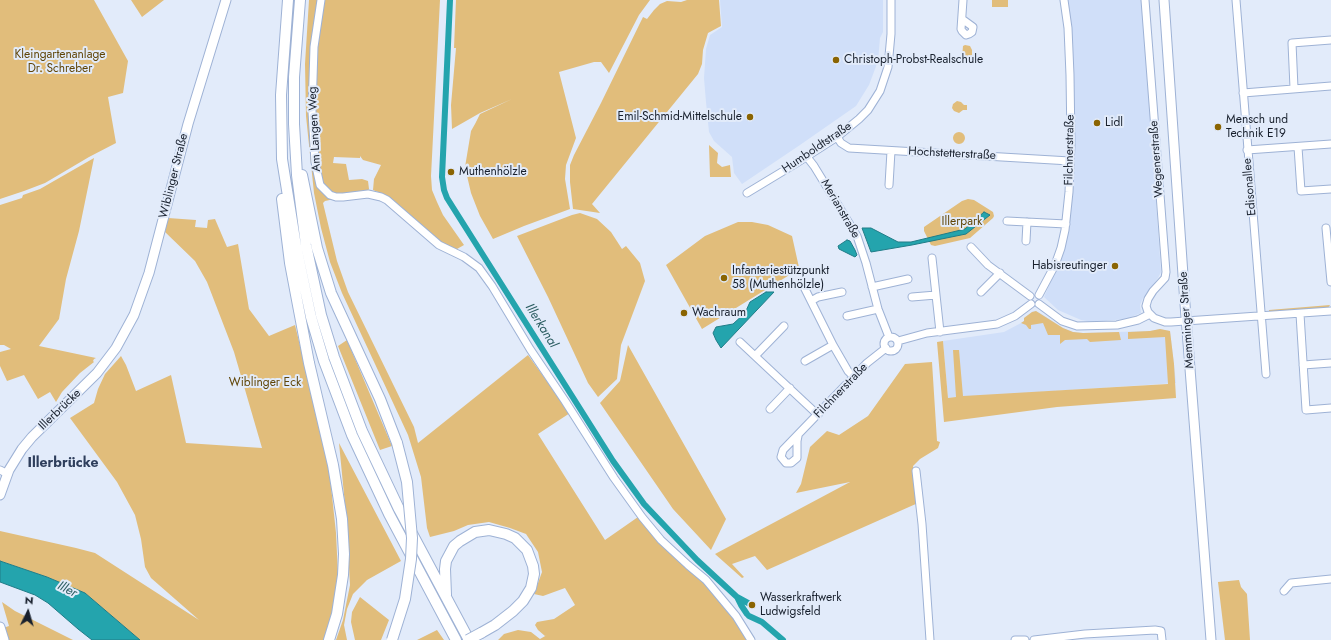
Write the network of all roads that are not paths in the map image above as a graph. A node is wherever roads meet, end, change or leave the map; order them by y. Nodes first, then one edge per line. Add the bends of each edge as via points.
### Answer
1 (226, 0) edge
2 (288, 0) edge
3 (300, 0) edge
4 (321, 0) edge
5 (891, 0) edge
6 (963, 0) edge
7 (1064, 0) edge
8 (1145, 0) edge
9 (1164, 0) edge
10 (1236, 0) edge
11 (962, 19) dead end
12 (1331, 40) edge
13 (1331, 86) edge
14 (1294, 88) junction
15 (1243, 93) junction
16 (837, 137) junction
17 (295, 141) junction
18 (1331, 144) edge
19 (1298, 147) junction
20 (891, 150) junction
21 (1248, 150) junction
22 (807, 157) junction
23 (282, 159) junction
24 (1070, 162) junction
25 (889, 185) dead end
26 (1331, 189) edge
27 (748, 193) dead end
28 (1007, 221) dead end
29 (1027, 222) junction
30 (1066, 224) junction
31 (1326, 228) dead end
32 (1026, 241) dead end
33 (971, 247) dead end
34 (932, 258) dead end
35 (1000, 274) junction
36 (908, 279) dead end
37 (1331, 282) edge
38 (802, 283) dead end
39 (872, 287) junction
40 (842, 292) dead end
41 (981, 292) dead end
42 (936, 295) junction
43 (1030, 296) junction
44 (1039, 296) junction
45 (912, 298) dead end
46 (811, 301) junction
47 (1031, 304) junction
48 (1039, 304) junction
49 (878, 309) junction
50 (1331, 311) edge
51 (1149, 313) junction
52 (1300, 314) junction
53 (847, 316) dead end
54 (1260, 317) junction
55 (1186, 322) junction
56 (784, 326) dead end
57 (940, 332) junction
58 (889, 338) junction
59 (898, 341) junction
60 (740, 342) dead end
61 (833, 345) junction
62 (116, 348) joint
63 (886, 348) junction
64 (756, 356) junction
65 (805, 361) dead end
66 (1331, 363) edge
67 (1303, 365) junction
68 (1266, 374) dead end
69 (854, 377) junction
70 (790, 388) junction
71 (1331, 408) edge
72 (770, 409) dead end
73 (818, 415) junction
74 (798, 436) dead end
75 (916, 471) dead end
76 (4, 472) edge
77 (0, 495) edge
78 (1331, 579) edge
79 (1284, 591) dead end
80 (446, 599) junction
81 (0, 627) edge
82 (4, 640) edge
83 (329, 640) edge
84 (392, 640) edge
85 (456, 640) edge
86 (468, 640) edge
87 (751, 640) edge
88 (930, 640) edge
89 (1015, 640) edge
90 (1025, 640) edge
91 (1034, 640) edge
92 (1162, 640) edge
93 (1211, 640) edge

1 - 62 main road, Wiblinger Straße via 192,111 146,285 134,315
2 - 23 highway via 281,95
3 - 17 highway via 294,77
4 - 87 street, Am Langen Weg via 314,47 312,111 315,162 320,185 336,197 368,194 387,200 439,245 464,257 479,268 614,478 642,517 666,545 706,580 736,616
5 - 16 street, Humboldtstraße via 890,54 883,82 868,110
6 - 11 street
7 - 24 street, Filchnerstraße via 1070,75
8 - 51 street, Wegenerstraße via 1166,272 1165,278 1148,299 1146,306
9 - 55 main road, Memminger Straße
10 - 15 street, Edisonallee
12 - 14 street via 1292,43
13 - 14 street
14 - 15 street
15 - 21 street, Edisonallee
16 - 20 street, Hochstetterstraße via 848,148
16 - 22 street, Humboldtstraße
17 - 80 highway via 299,198 306,245 334,357 379,469
17 - 84 highway, bridge via 317,248 331,293 380,399 397,443 407,482 412,538 411,559 405,599
18 - 19 street
19 - 21 street
19 - 26 street via 1301,192
20 - 24 street, Hochstetterstraße
20 - 25 street
21 - 54 street, Edisonallee
22 - 27 street, Humboldtstraße
22 - 39 street, Merianstraße via 857,236
23 - 83 highway via 281,189 290,264 342,519 344,575
23 - 85 highway via 301,273 324,361 370,474
24 - 30 street, Filchnerstraße
28 - 29 street
29 - 30 street
29 - 32 street
30 - 44 street, Filchnerstraße via 1055,265
31 - 37 street
33 - 35 street
34 - 42 street
35 - 41 street
35 - 43 street
36 - 39 street
38 - 46 street
39 - 49 street, Merianstraße
40 - 46 street
42 - 45 street
42 - 57 street
43 - 44 street
43 - 47 street
44 - 48 street, Filchnerstraße
46 - 61 street
47 - 48 street
47 - 57 street, Filchnerstraße via 1015,316 997,324
48 - 51 street via 1055,317 1073,326 1112,326 1138,320
49 - 53 street
49 - 58 street, Merianstraße
50 - 52 street
51 - 55 street via 1165,322
52 - 54 street
52 - 67 street
54 - 55 street
54 - 68 street, Edisonallee
55 - 93 main road, Memminger Straße
56 - 64 street
57 - 59 street, Filchnerstraße
58 - 59 street via 893,337
58 - 63 street via 885,342
59 - 63 street, Filchnerstraße via 895,349
60 - 64 street
61 - 65 street
61 - 69 street
62 - 76 main road, Illerbrücke via 98,373 26,443
63 - 69 street, Filchnerstraße
64 - 70 street
66 - 67 street
67 - 71 street via 1306,410
69 - 73 street, Filchnerstraße
70 - 72 street
70 - 73 street
73 - 74 street, Filchnerstraße
75 - 88 street
76 - 77 main road, Illerbrücke
78 - 79 street via 1291,583
80 - 86 highway
80 - 86 highway, bridge via 446,562 460,540 475,532 489,530 515,538 527,550 534,574 531,588 523,601 504,619
81 - 82 main road
89 - 90 street
91 - 92 street via 1155,630 1161,631

